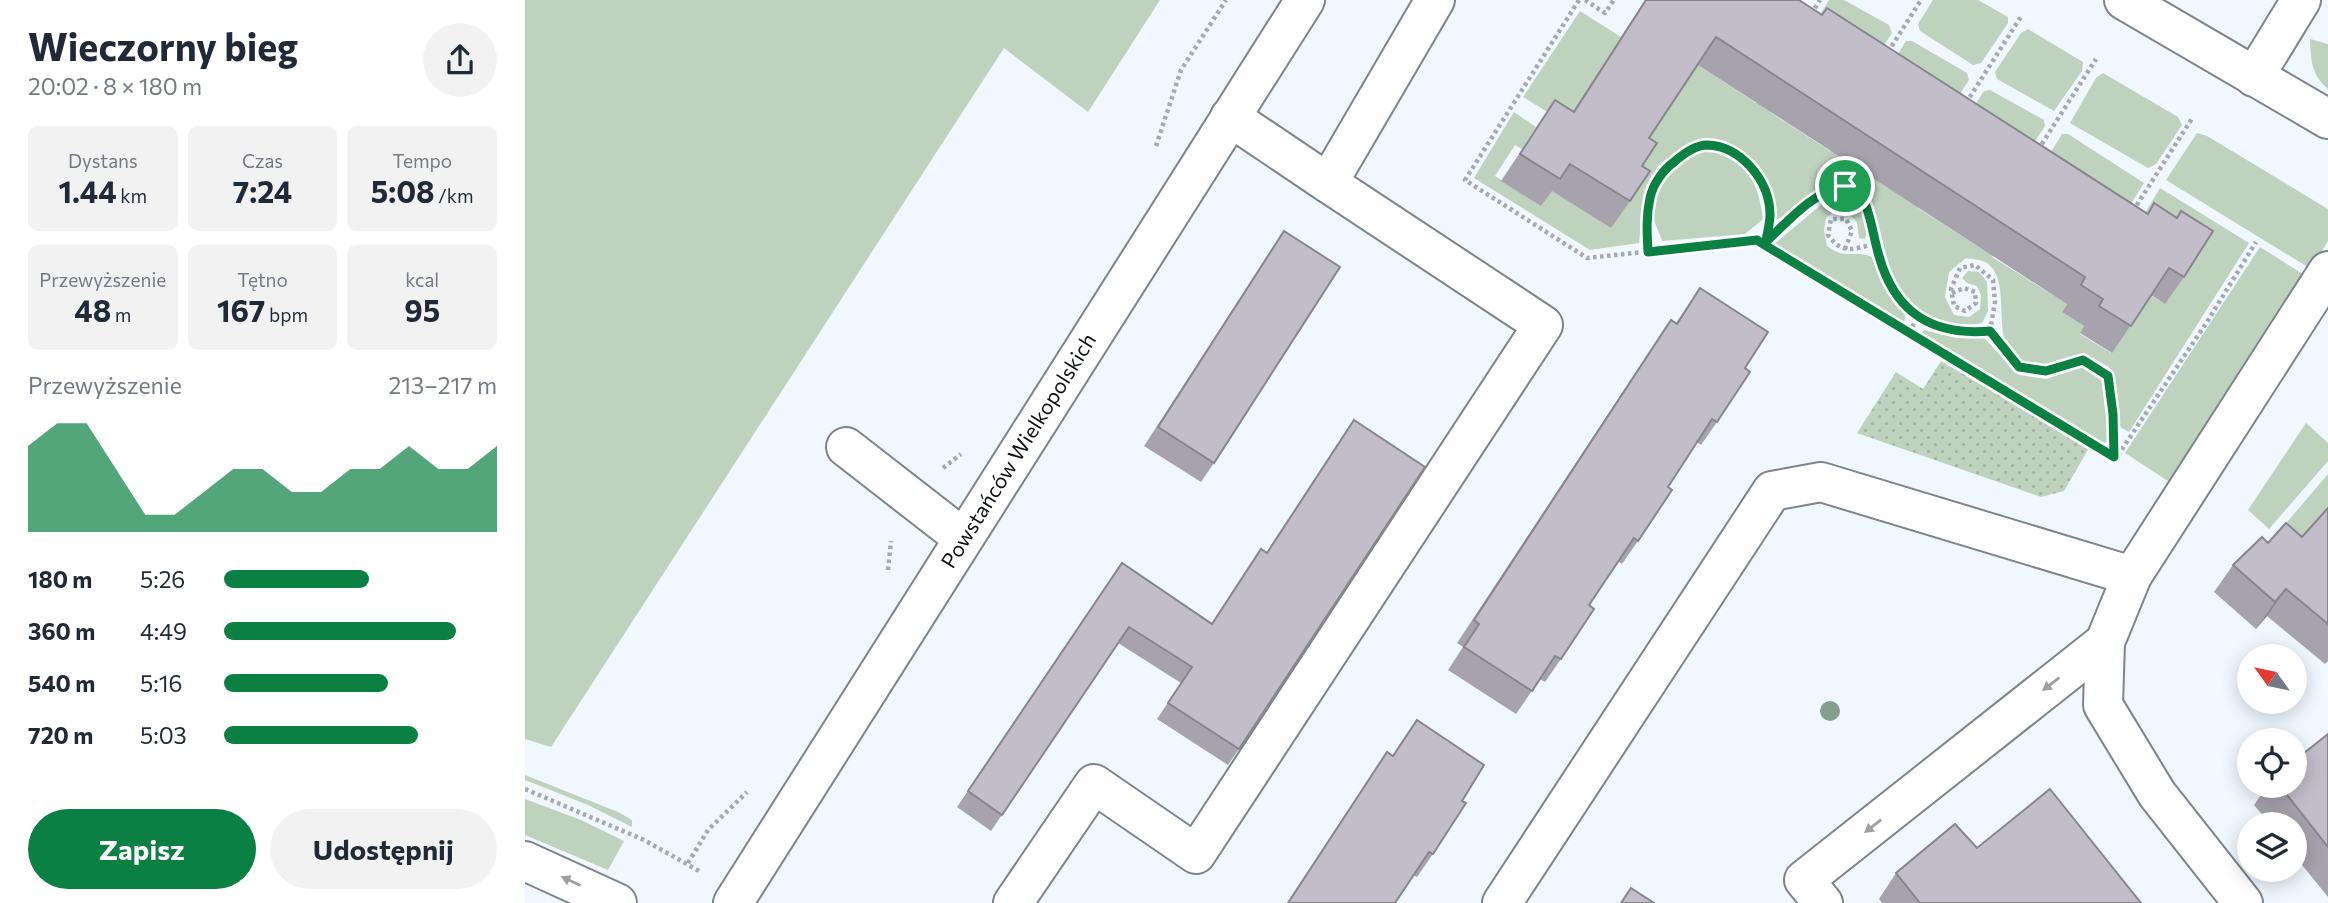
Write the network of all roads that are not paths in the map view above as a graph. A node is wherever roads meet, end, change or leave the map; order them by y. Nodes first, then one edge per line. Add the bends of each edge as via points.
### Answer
1 (1305, 0) edge
2 (1435, 0) edge
3 (2124, 0) edge
4 (2301, 0) edge
5 (2254, 77) junction
6 (1230, 117) junction
7 (2328, 119) edge
8 (1328, 183) junction
9 (2328, 271) edge
10 (846, 447) dead end
11 (963, 538) junction
12 (2132, 576) junction
13 (2105, 642) junction
14 (525, 861) edge
15 (735, 900) edge
16 (617, 903) edge
17 (1013, 903) edge
18 (1502, 903) edge
19 (1823, 903) edge
20 (2243, 903) edge

1 - 6 street, Powstańców Wielkopolskich
2 - 8 street
3 - 5 street
4 - 5 street
5 - 7 street
6 - 8 street
6 - 11 street, Powstańców Wielkopolskich
8 - 17 street via 1543,326 1196,854 1094,784
9 - 12 street
10 - 11 street
11 - 15 street, Powstańców Wielkopolskich
12 - 13 street
12 - 18 street via 1821,482 1772,491
13 -> 19 street via 1804,880
13 - 20 street via 2103,705 2157,794
16 -> 14 street

